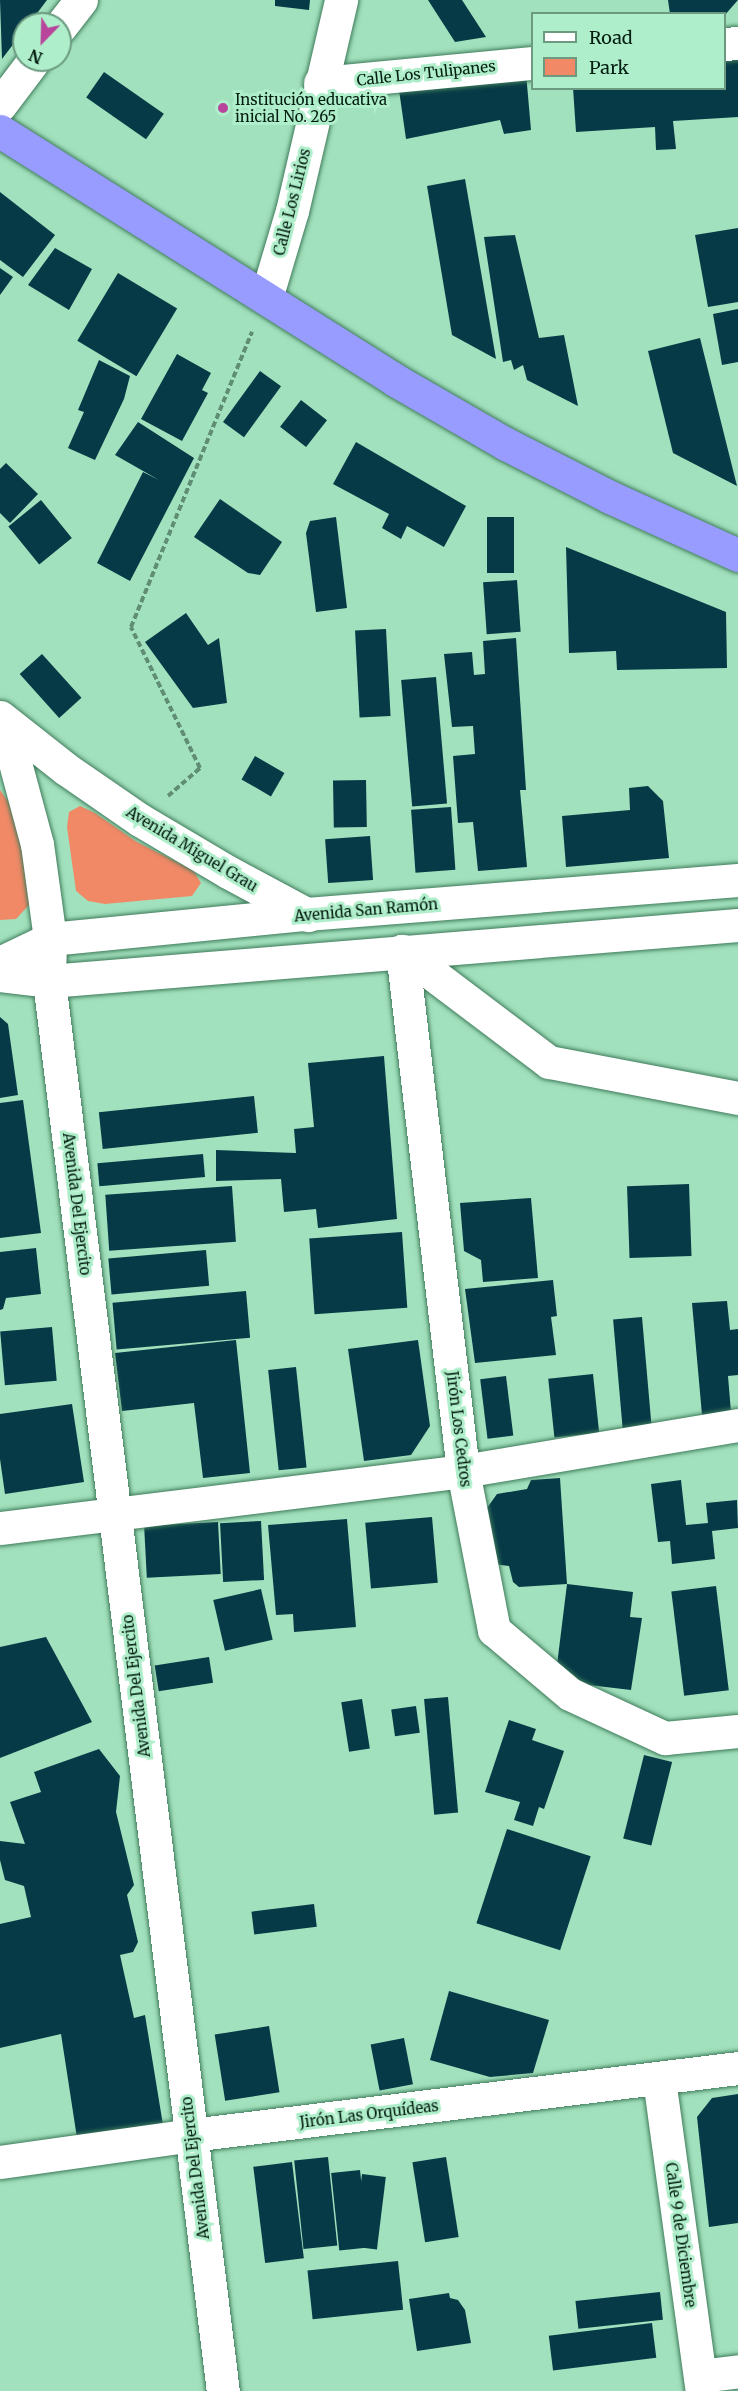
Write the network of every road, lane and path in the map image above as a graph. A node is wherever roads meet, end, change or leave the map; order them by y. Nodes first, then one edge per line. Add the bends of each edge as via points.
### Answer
1 (81, 0) edge
2 (341, 0) edge
3 (72, 12) edge
4 (531, 63) edge
5 (25, 72) edge
6 (320, 83) junction
7 (0, 105) edge
8 (0, 131) edge
9 (266, 298) junction
10 (738, 555) edge
11 (2, 719) edge
12 (140, 820) junction
13 (738, 880) edge
14 (306, 914) junction
15 (738, 925) edge
16 (50, 939) junction
17 (402, 951) junction
18 (0, 963) edge
19 (0, 975) edge
20 (49, 981) junction
21 (738, 1098) edge
22 (738, 1425) edge
23 (463, 1471) junction
24 (115, 1513) junction
25 (0, 1528) edge
26 (738, 1731) edge
27 (738, 2068) edge
28 (659, 2079) junction
29 (191, 2135) junction
30 (0, 2162) edge
31 (738, 2371) edge
32 (701, 2383) edge
33 (223, 2391) edge

1 - 3 street
2 - 6 street, Calle Los Lirios
4 - 6 street, Calle Los Tulipanes
5 - 7 street
6 - 9 street, Calle Los Lirios via 292,211
8 - 9 highway
9 - 10 highway via 395,380 506,444
9 - 12 path via 132,627 200,768
11 - 12 street, Avenida Miguel Grau
11 - 16 street, Avenida Del Ejercito via 37,844
12 - 14 street, Avenida Miguel Grau
13 - 14 street, Avenida San Ramón
14 - 16 street, Avenida San Ramón
14 - 17 street, Avenida Miguel Grau
15 - 17 street
16 - 18 street, Avenida San Ramón
16 - 20 street, Avenida Del Ejercito
17 - 20 street
17 - 21 street via 549,1062
17 - 23 street, Jirón Los Cedros
19 - 20 street
20 - 24 street, Avenida Del Ejercito
22 - 23 street
23 - 24 street
23 - 26 street, Jirón Los Cedros via 494,1630 570,1694 665,1738
24 - 25 street
24 - 29 street, Avenida Del Ejercito
27 - 28 street, Jirón Las Orquídeas
28 - 29 street, Jirón Las Orquídeas
28 - 32 street, Calle 9 de Diciembre
29 - 30 street, Jirón Las Orquídeas
29 - 33 street, Avenida Del Ejercito
31 - 32 street

